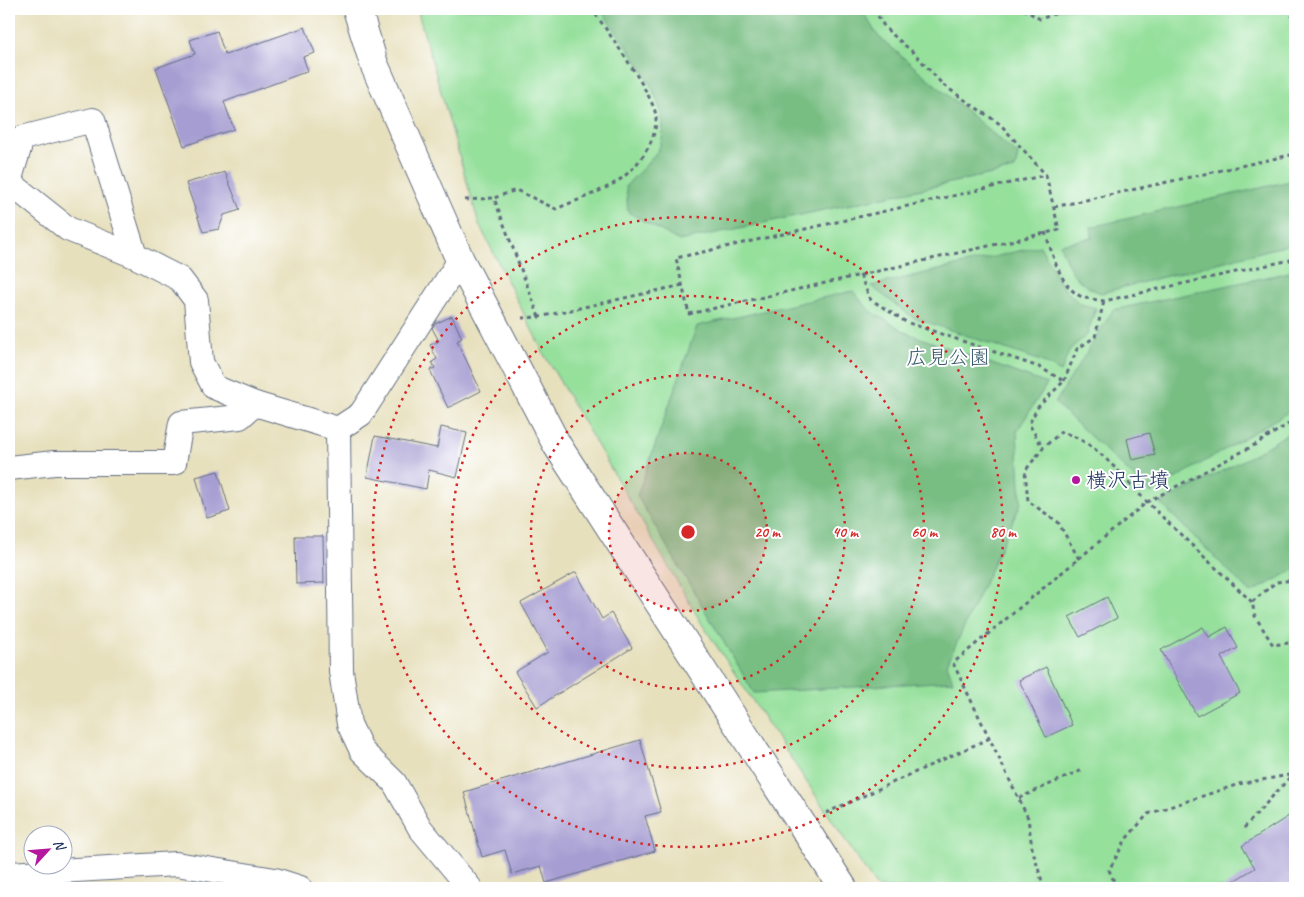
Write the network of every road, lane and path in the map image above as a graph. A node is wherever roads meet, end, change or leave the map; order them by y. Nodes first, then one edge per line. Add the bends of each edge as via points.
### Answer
1 (357, 9) edge
2 (592, 9) edge
3 (874, 9) edge
4 (1023, 9) edge
5 (1068, 9) edge
6 (1287, 9) edge
7 (1295, 21) edge
8 (1295, 128) edge
9 (1295, 139) edge
10 (1295, 154) edge
11 (1046, 175) junction
12 (9, 182) edge
13 (494, 198) junction
14 (464, 200) dead end
15 (1054, 208) junction
16 (1045, 232) junction
17 (135, 256) junction
18 (1295, 259) edge
19 (460, 260) junction
20 (860, 275) junction
21 (683, 285) junction
22 (1104, 301) junction
23 (539, 317) junction
24 (517, 318) dead end
25 (1064, 381) junction
26 (255, 404) junction
27 (1295, 420) edge
28 (338, 429) junction
29 (1043, 448) junction
30 (9, 468) edge
31 (1147, 502) junction
32 (1079, 559) junction
33 (1295, 580) edge
34 (1252, 602) junction
35 (1295, 642) edge
36 (990, 738) junction
37 (1295, 765) edge
38 (1082, 770) dead end
39 (1293, 775) edge
40 (1019, 798) junction
41 (822, 815) dead end
42 (1244, 828) dead end
43 (9, 874) edge
44 (300, 888) edge
45 (470, 888) edge
46 (843, 888) edge
47 (1044, 888) edge
48 (1116, 888) edge

1 - 19 street via 374,64
2 - 13 path via 641,82 657,116 652,142 621,179 556,210 516,190
3 - 11 path via 886,28 943,85 1000,124
4 - 5 path via 1040,18
6 - 7 path
8 - 9 path
10 - 15 path
11 - 15 path
11 - 21 path via 676,258
12 - 17 street via 68,229
12 - 17 street via 22,138 93,120
13 - 14 path
13 - 23 path
15 - 16 path via 1059,230
16 - 20 path
16 - 22 path via 1057,267 1068,285 1083,297
17 - 26 street via 180,279 196,300 201,362 214,387
18 - 22 path
19 - 28 street via 361,414
19 - 46 street via 557,445
20 - 21 path via 689,314
20 - 25 path via 870,299 906,322 1039,367
21 - 23 path
22 - 25 path via 1095,337 1076,349
23 - 24 path
25 - 29 path via 1038,407 1029,424
26 - 28 street
26 - 30 street via 240,417 181,423 174,463 54,463
27 - 31 path
28 - 45 street via 341,671 349,724 362,751 394,782 420,828
29 - 31 path via 1061,432 1077,436
29 - 32 path via 1025,471 1028,501 1058,522
31 - 32 path
31 - 34 path
32 - 36 path via 953,663
33 - 34 path via 1276,582
34 - 35 path via 1255,616 1274,646
36 - 40 path
36 - 41 path
37 - 39 path
38 - 40 path
39 - 42 path
39 - 48 path via 1239,784 1148,814 1126,839 1109,870
40 - 47 path via 1028,818 1032,848
43 - 44 street via 176,864 275,880

